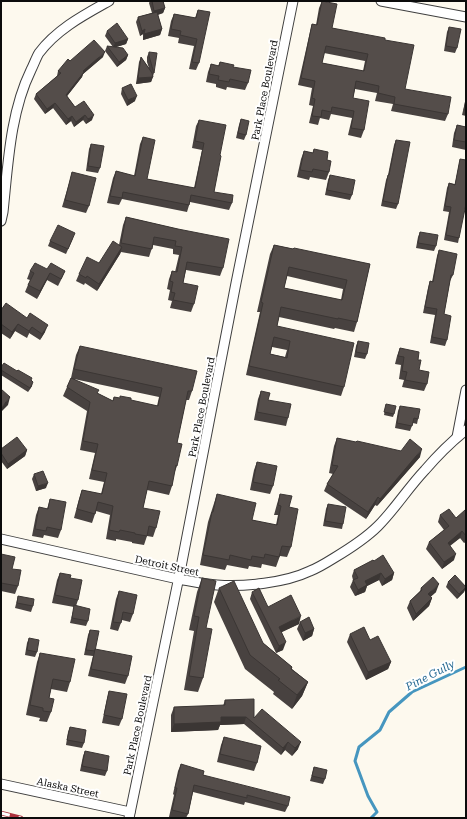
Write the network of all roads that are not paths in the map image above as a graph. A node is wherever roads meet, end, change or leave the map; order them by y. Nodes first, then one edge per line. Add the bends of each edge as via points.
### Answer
1 (109, 1) edge
2 (293, 1) edge
3 (381, 1) edge
4 (466, 17) edge
5 (1, 221) edge
6 (466, 390) edge
7 (466, 430) edge
8 (457, 438) junction
9 (1, 539) edge
10 (178, 579) junction
11 (1, 784) edge
12 (129, 815) edge

1 - 5 street via 71,23 38,54 24,84 13,124
2 - 10 street, Park Place Boulevard
3 - 4 street
6 - 8 street
7 - 8 street, Detroit Street
8 - 10 street, Detroit Street via 366,537 309,572 281,581 252,585 218,585
9 - 10 street, Detroit Street
10 - 12 street, Park Place Boulevard
11 - 12 street, Alaska Street

